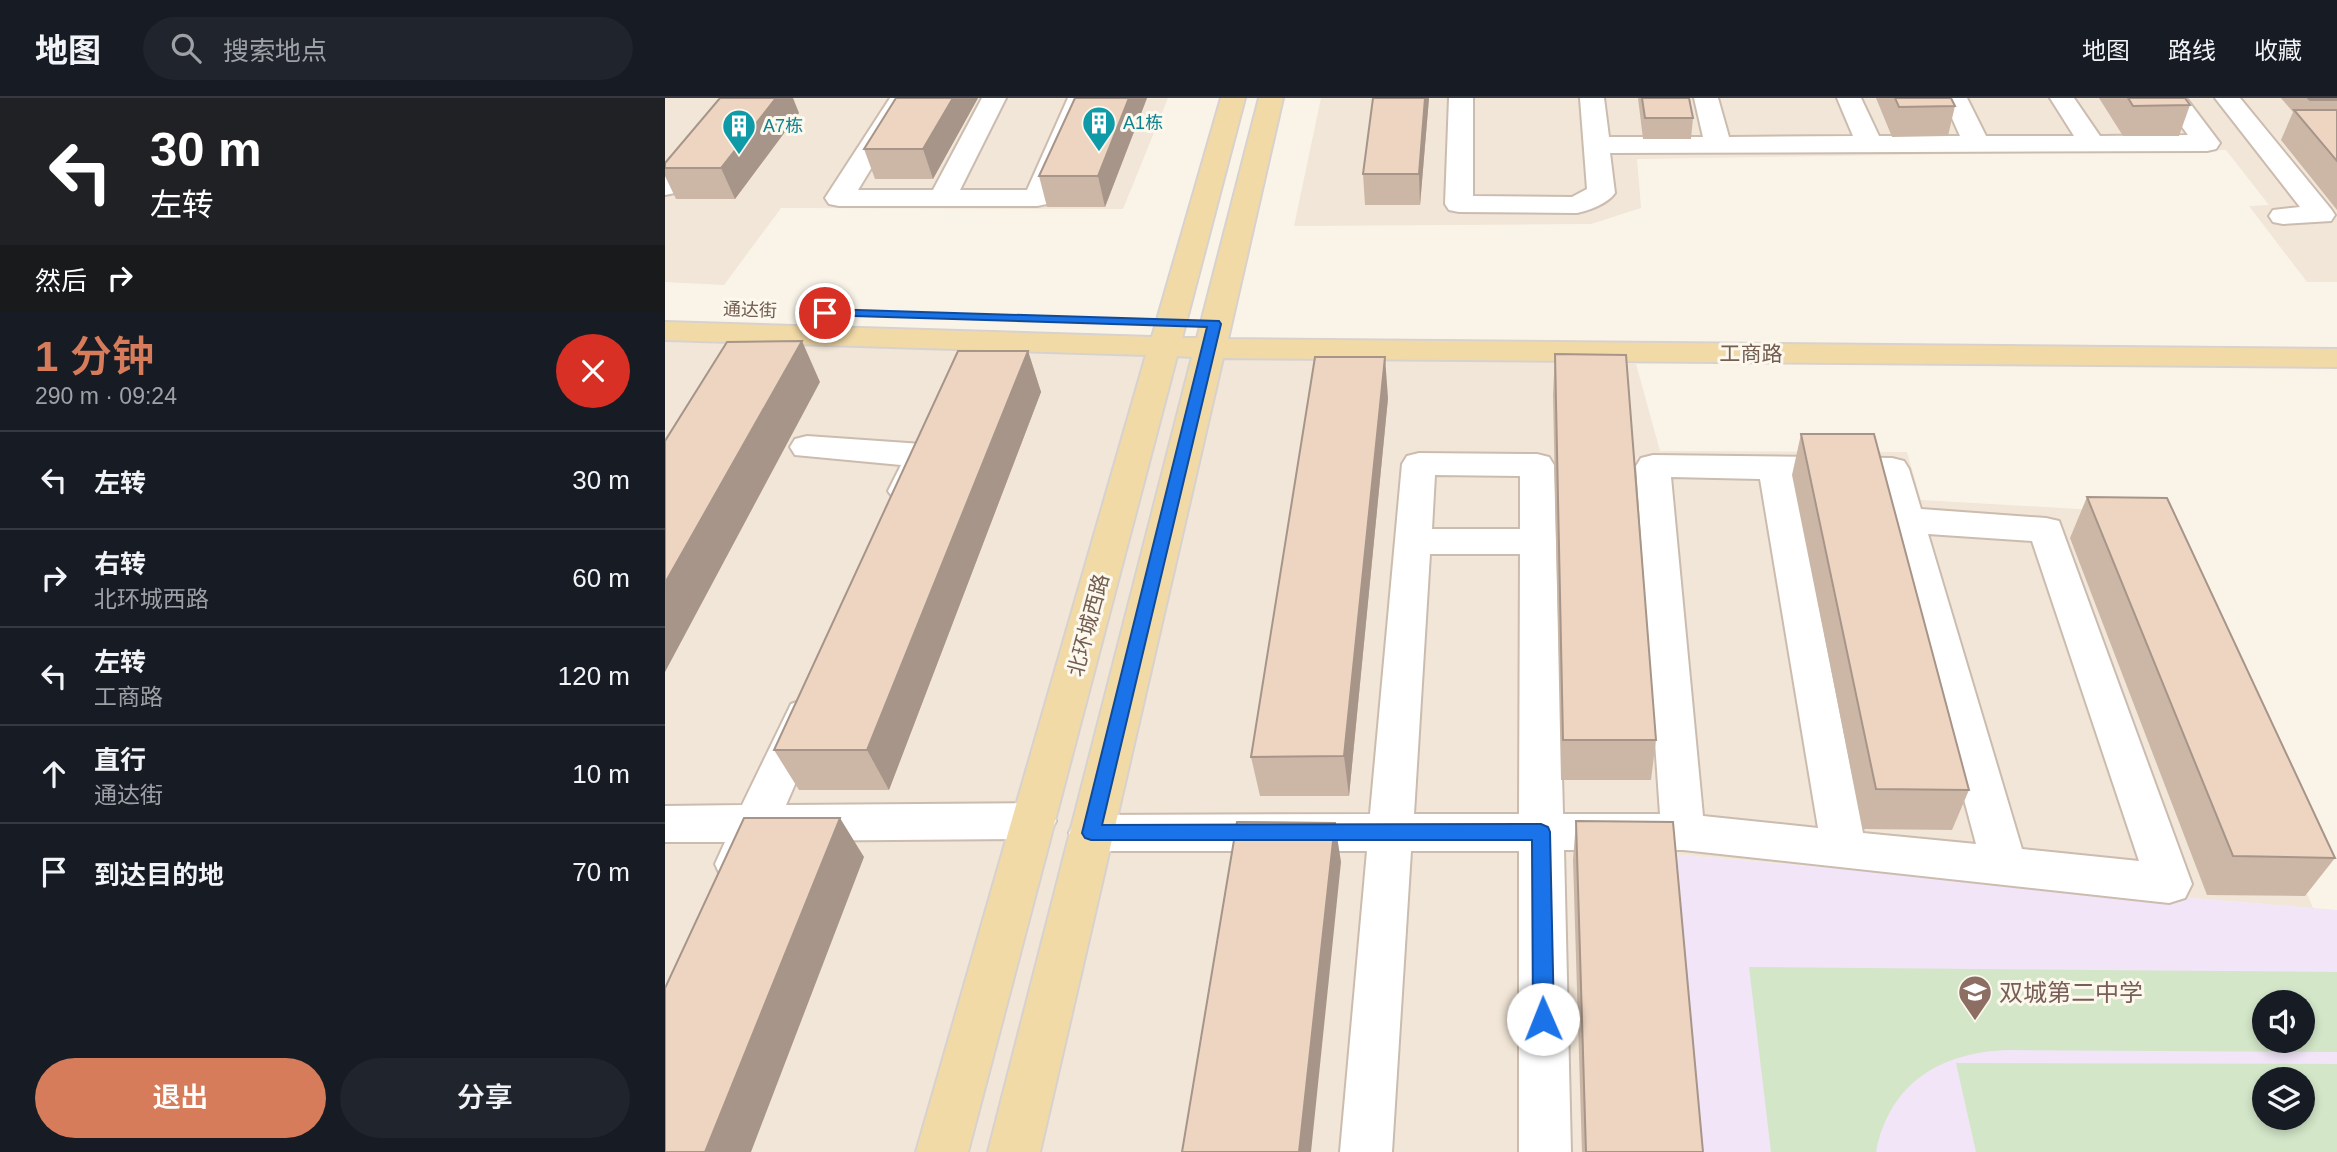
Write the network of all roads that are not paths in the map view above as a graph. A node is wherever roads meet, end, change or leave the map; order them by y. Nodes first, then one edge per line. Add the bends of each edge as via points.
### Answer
1 (736, 98) edge
2 (902, 98) edge
3 (994, 98) edge
4 (1080, 98) edge
5 (1233, 98) edge
6 (1271, 98) edge
7 (1461, 98) edge
8 (1592, 98) edge
9 (1706, 98) edge
10 (1849, 98) edge
11 (1955, 98) edge
12 (2062, 98) edge
13 (2173, 98) edge
14 (2227, 98) edge
15 (2093, 144) junction
16 (1596, 145) junction
17 (1718, 145) junction
18 (1870, 145) junction
19 (1977, 145) junction
20 (665, 187) edge
21 (942, 198) junction
22 (2283, 216) dead end
23 (665, 308) edge
24 (665, 331) edge
25 (2337, 334) edge
26 (1168, 335) junction
27 (1212, 336) junction
28 (2337, 358) edge
29 (807, 447) dead end
30 (1775, 468) junction
31 (894, 519) edge
32 (1906, 520) junction
33 (1413, 541) junction
34 (1538, 542) junction
35 (819, 684) edge
36 (1034, 821) junction
37 (756, 823) junction
38 (665, 824) edge
39 (1541, 832) junction
40 (1683, 832) junction
41 (1091, 833) junction
42 (1391, 833) junction
43 (1844, 849) junction
44 (2004, 865) junction
45 (722, 897) edge
46 (942, 1152) edge
47 (1014, 1152) edge
48 (1366, 1152) edge
49 (1545, 1152) edge

1 - 20 lane
2 - 21 lane via 839,198
3 - 21 lane
4 - 21 lane via 1037,198
5 - 26 main road, 北环城西路
6 - 27 main road
7 - 16 lane via 1459,204 1577,205 1601,193
8 - 16 lane
9 - 17 lane
10 - 18 lane
11 - 19 lane
12 - 15 lane
13 - 15 lane via 2207,143
14 - 22 lane via 2263,126 2321,215
15 - 19 lane
16 - 17 lane
17 - 18 lane
18 - 19 lane
23 - 26 main road, 通达街
24 - 26 main road, 通达街
25 - 27 main road, 工商路
26 - 27 main road, 工商路
26 - 36 main road, 北环城西路
27 - 28 main road, 工商路
27 - 41 main road
29 - 31 lane via 922,455
30 - 32 lane via 1892,469
30 - 40 lane via 1653,466
30 - 43 lane
32 - 44 lane
32 - 44 lane via 2046,530 2169,884
33 - 34 lane
33 - 34 lane via 1419,464 1537,465
33 - 42 lane
34 - 39 lane
35 - 37 lane
36 - 37 lane
36 - 46 main road, 北环城西路
37 - 38 lane
37 - 45 lane
39 - 40 lane
39 - 42 lane
39 - 49 lane
40 - 43 lane
41 - 42 lane
41 - 47 main road
42 - 48 lane
43 - 44 lane

